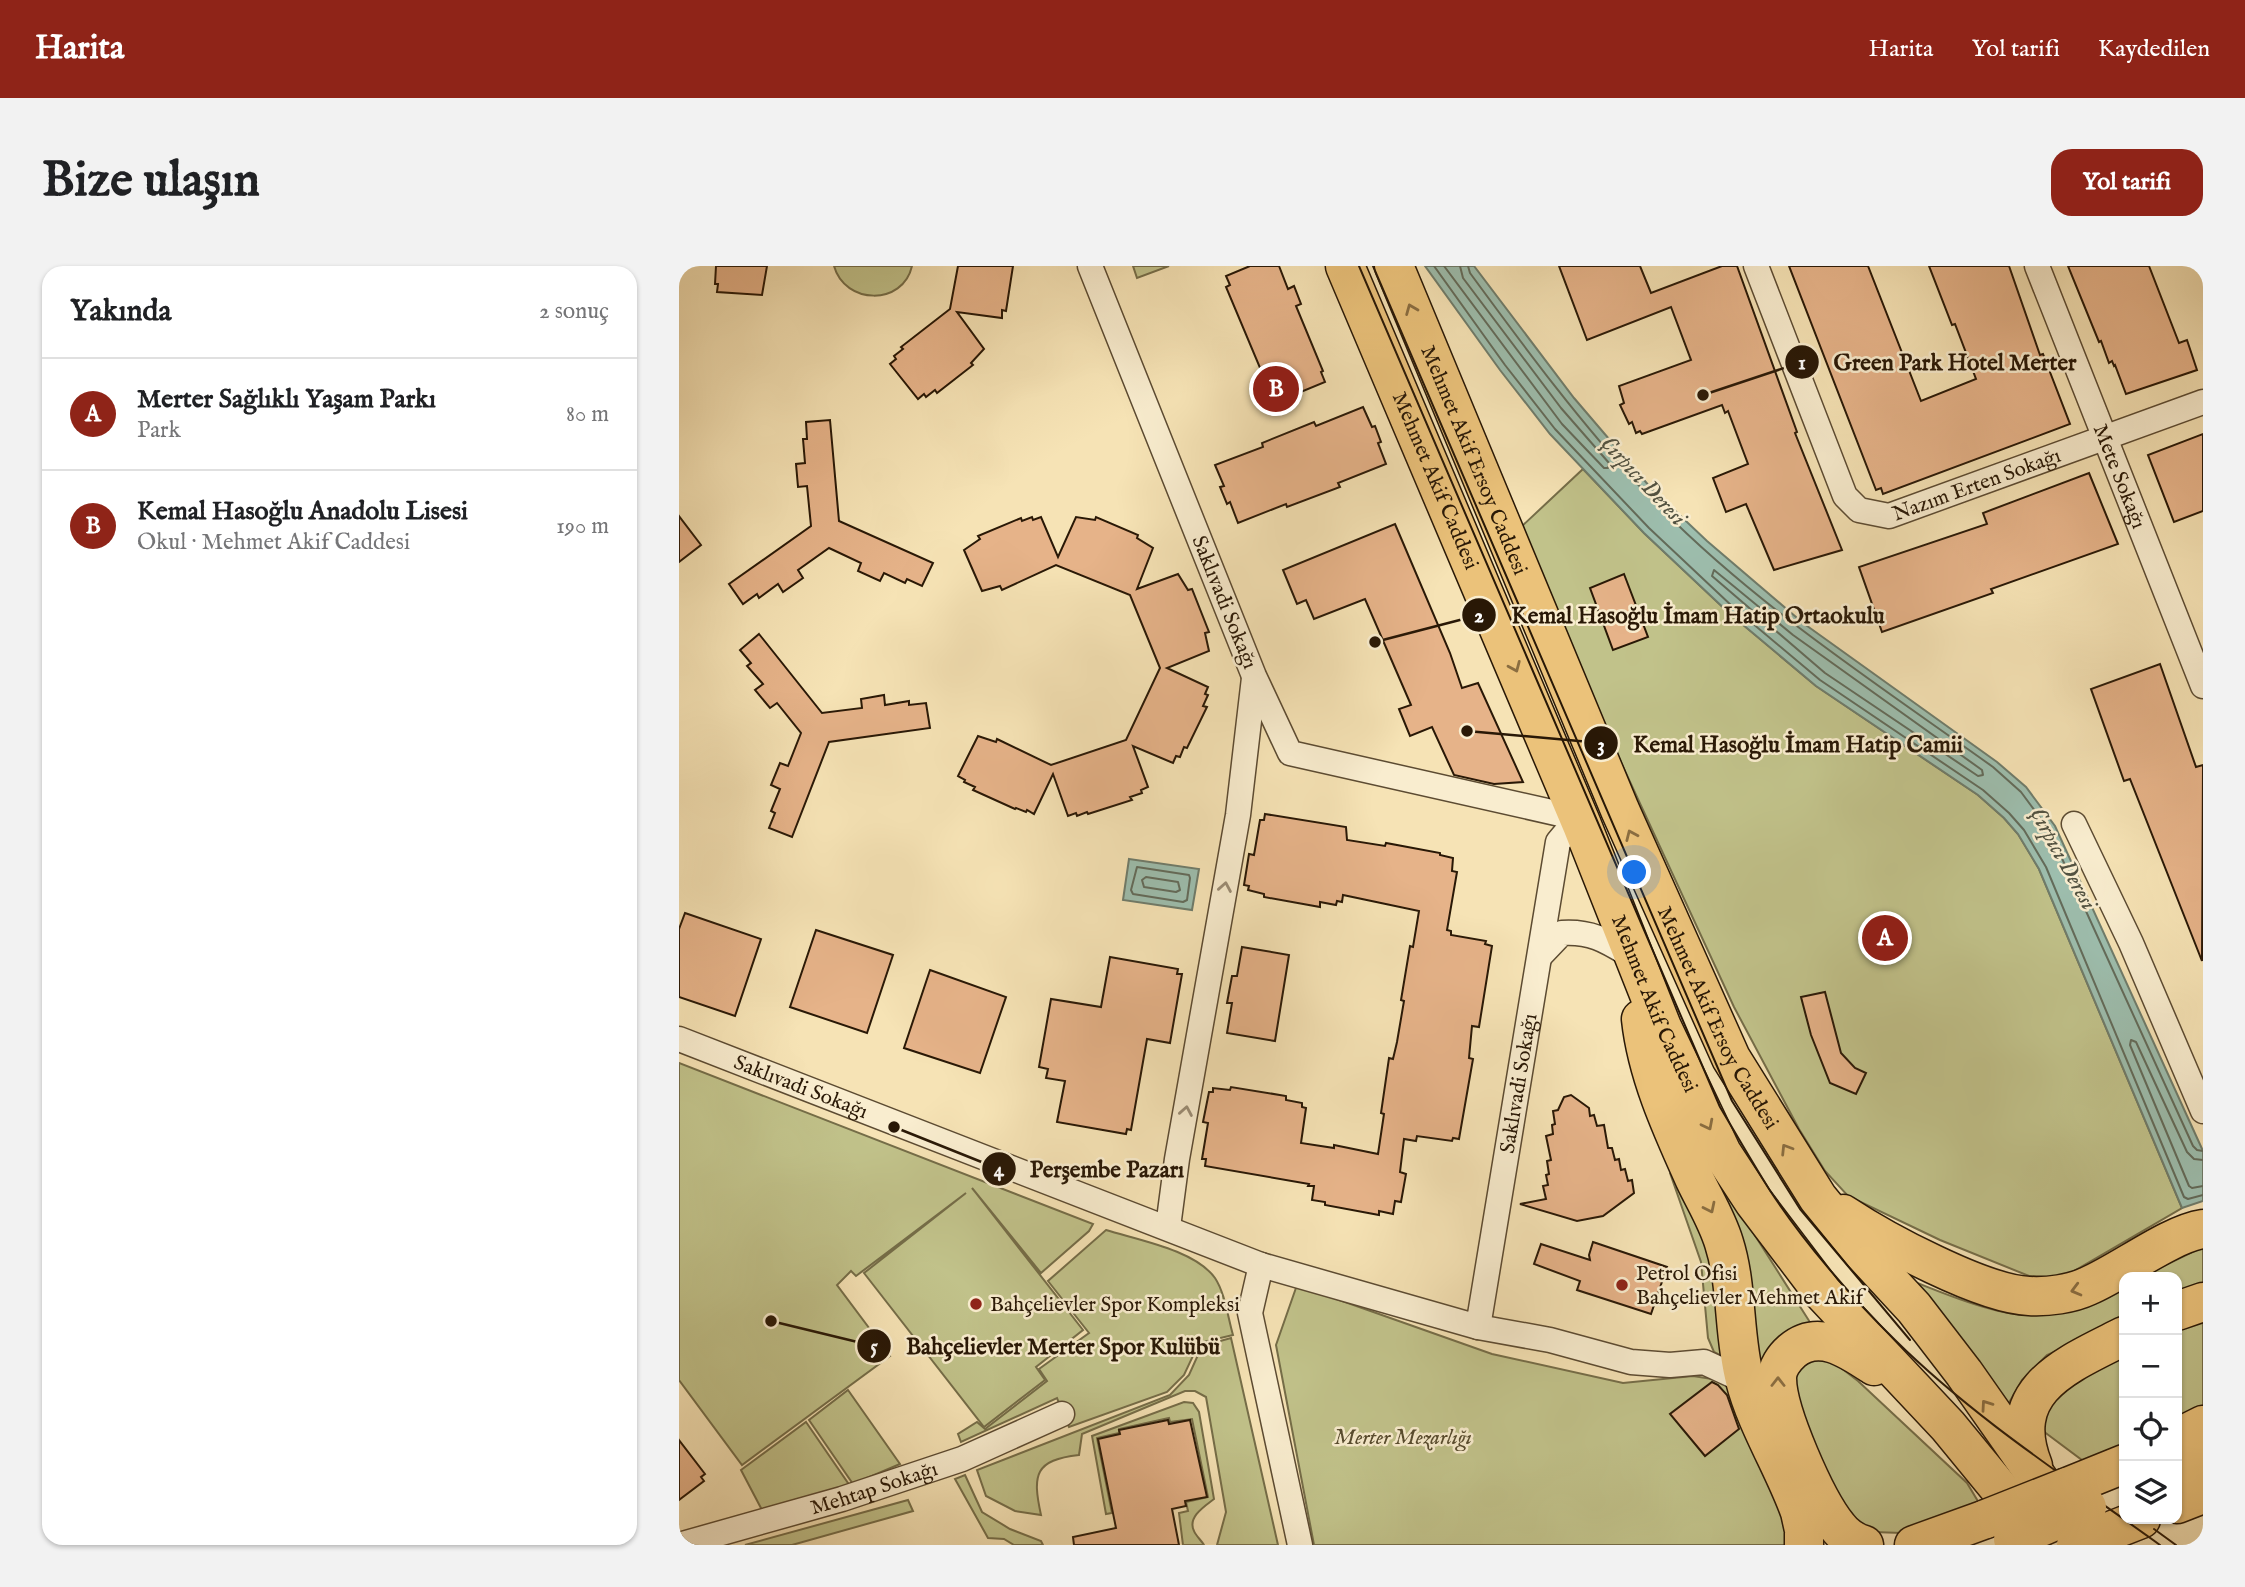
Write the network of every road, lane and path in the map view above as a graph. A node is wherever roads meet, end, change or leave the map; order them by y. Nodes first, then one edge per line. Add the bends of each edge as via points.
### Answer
1 (1090, 266) edge
2 (1345, 266) edge
3 (1394, 266) edge
4 (1756, 266) edge
5 (2037, 266) edge
6 (2203, 402) edge
7 (2106, 439) junction
8 (1254, 676) junction
9 (2203, 686) edge
10 (2074, 824) dead end
11 (1541, 955) junction
12 (1638, 970) junction
13 (679, 1039) edge
14 (2203, 1111) edge
15 (1818, 1198) junction
16 (1168, 1227) junction
17 (2203, 1229) edge
18 (1261, 1265) junction
19 (2203, 1302) edge
20 (2182, 1309) edge
21 (1478, 1327) junction
22 (2119, 1339) edge
23 (1745, 1381) junction
24 (1907, 1383) junction
25 (1062, 1414) dead end
26 (2203, 1425) edge
27 (2182, 1436) edge
28 (2203, 1437) edge
29 (2182, 1444) edge
30 (2203, 1461) edge
31 (2119, 1469) edge
32 (2182, 1470) edge
33 (2203, 1494) edge
34 (2119, 1495) edge
35 (2182, 1502) edge
36 (2075, 1517) edge
37 (2119, 1518) edge
38 (2010, 1537) edge
39 (679, 1545) edge
40 (1300, 1545) edge
41 (1804, 1545) edge
42 (1864, 1545) edge
43 (1914, 1545) edge
44 (1937, 1545) edge

1 - 8 street, Saklıvadi Sokağı
2 -> 12 main road, Mehmet Akif Caddesi via 1583,825
15 -> 3 main road, Mehmet Akif Ersoy Caddesi via 1731,1058 1620,810
4 - 7 street, Nazım Erten Sokağı via 1845,496 1859,510 1889,516
5 - 7 street, Mete Sokağı
6 - 7 street, Nazım Erten Sokağı
7 - 9 street, Mete Sokağı
8 - 11 street, Saklıvadi Sokağı via 1290,753 1578,818 1558,842
16 -> 8 street via 1238,815
10 - 14 street
11 - 12 street via 1562,933 1583,932 1604,940
11 - 21 street, Saklıvadi Sokağı
12 -> 23 main road via 1644,1043 1666,1114 1724,1244
12 -> 24 main road, Mehmet Akif Caddesi via 1722,1153 1823,1293
13 - 16 street, Saklıvadi Sokağı
17 -> 15 main road via 2179,1237 2085,1288 2029,1296 2005,1292 1908,1251
36 -> 15 main road, Mehmet Akif Ersoy Caddesi via 1914,1308
16 - 18 street, Saklıvadi Sokağı
18 - 21 street, Saklıvadi Sokağı
18 - 40 street via 1250,1314
19 - 20 main road
21 - 23 street via 1631,1362 1705,1362
22 - 36 main road via 2043,1383 2024,1424 2027,1451
23 - 41 main road via 1797,1502
24 - 38 main road, Mehmet Akif Caddesi via 1986,1470
42 -> 24 main road via 1838,1528 1821,1499 1788,1427 1776,1376 1788,1354 1800,1344 1823,1341 1855,1353
25 - 39 street, Mehtap Sokağı via 962,1459
26 - 27 main road
28 - 29 main road
30 - 32 main road
31 - 36 main road
33 - 35 main road
34 - 36 main road
36 - 37 main road
36 - 38 main road, bridge
38 - 43 main road
38 - 44 main road

